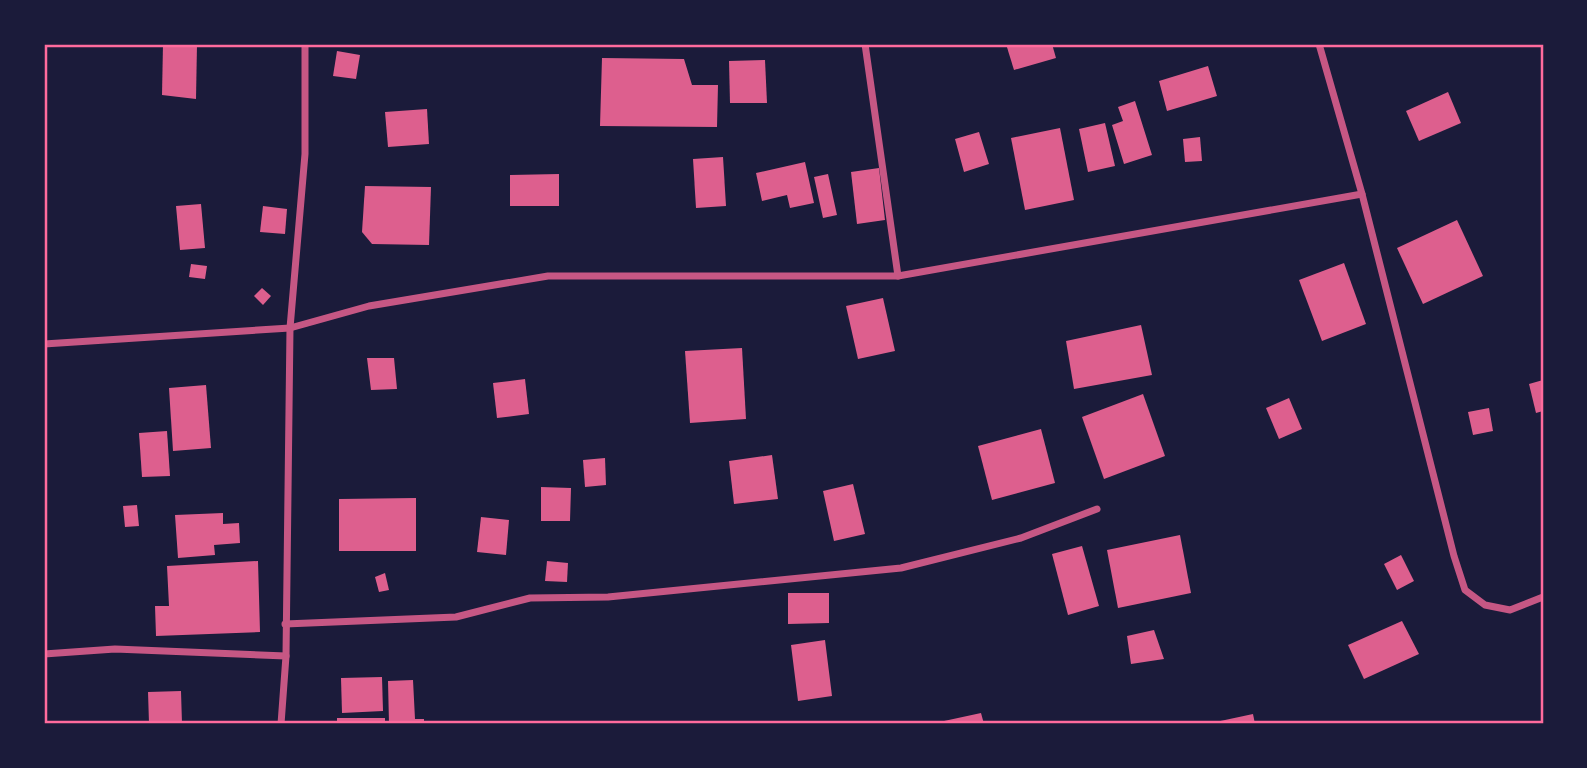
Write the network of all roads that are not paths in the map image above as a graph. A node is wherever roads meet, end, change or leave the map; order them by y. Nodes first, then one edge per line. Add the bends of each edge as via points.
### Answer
1 (305, 44) edge
2 (865, 44) edge
3 (1319, 44) edge
4 (1362, 194) junction
5 (898, 276) junction
6 (290, 328) junction
7 (44, 344) edge
8 (1097, 509) dead end
9 (1543, 597) edge
10 (285, 624) junction
11 (44, 654) edge
12 (286, 656) junction
13 (281, 724) edge

1 - 6 street via 305,154
2 - 5 street
3 - 4 street
4 - 5 street
4 - 9 street via 1465,590 1485,605 1510,610
5 - 6 street via 548,276 369,306
6 - 7 street
6 - 10 street
8 - 10 street via 1021,538 901,568 608,597 530,598 456,617
10 - 12 street
11 - 12 street via 116,649
12 - 13 street

